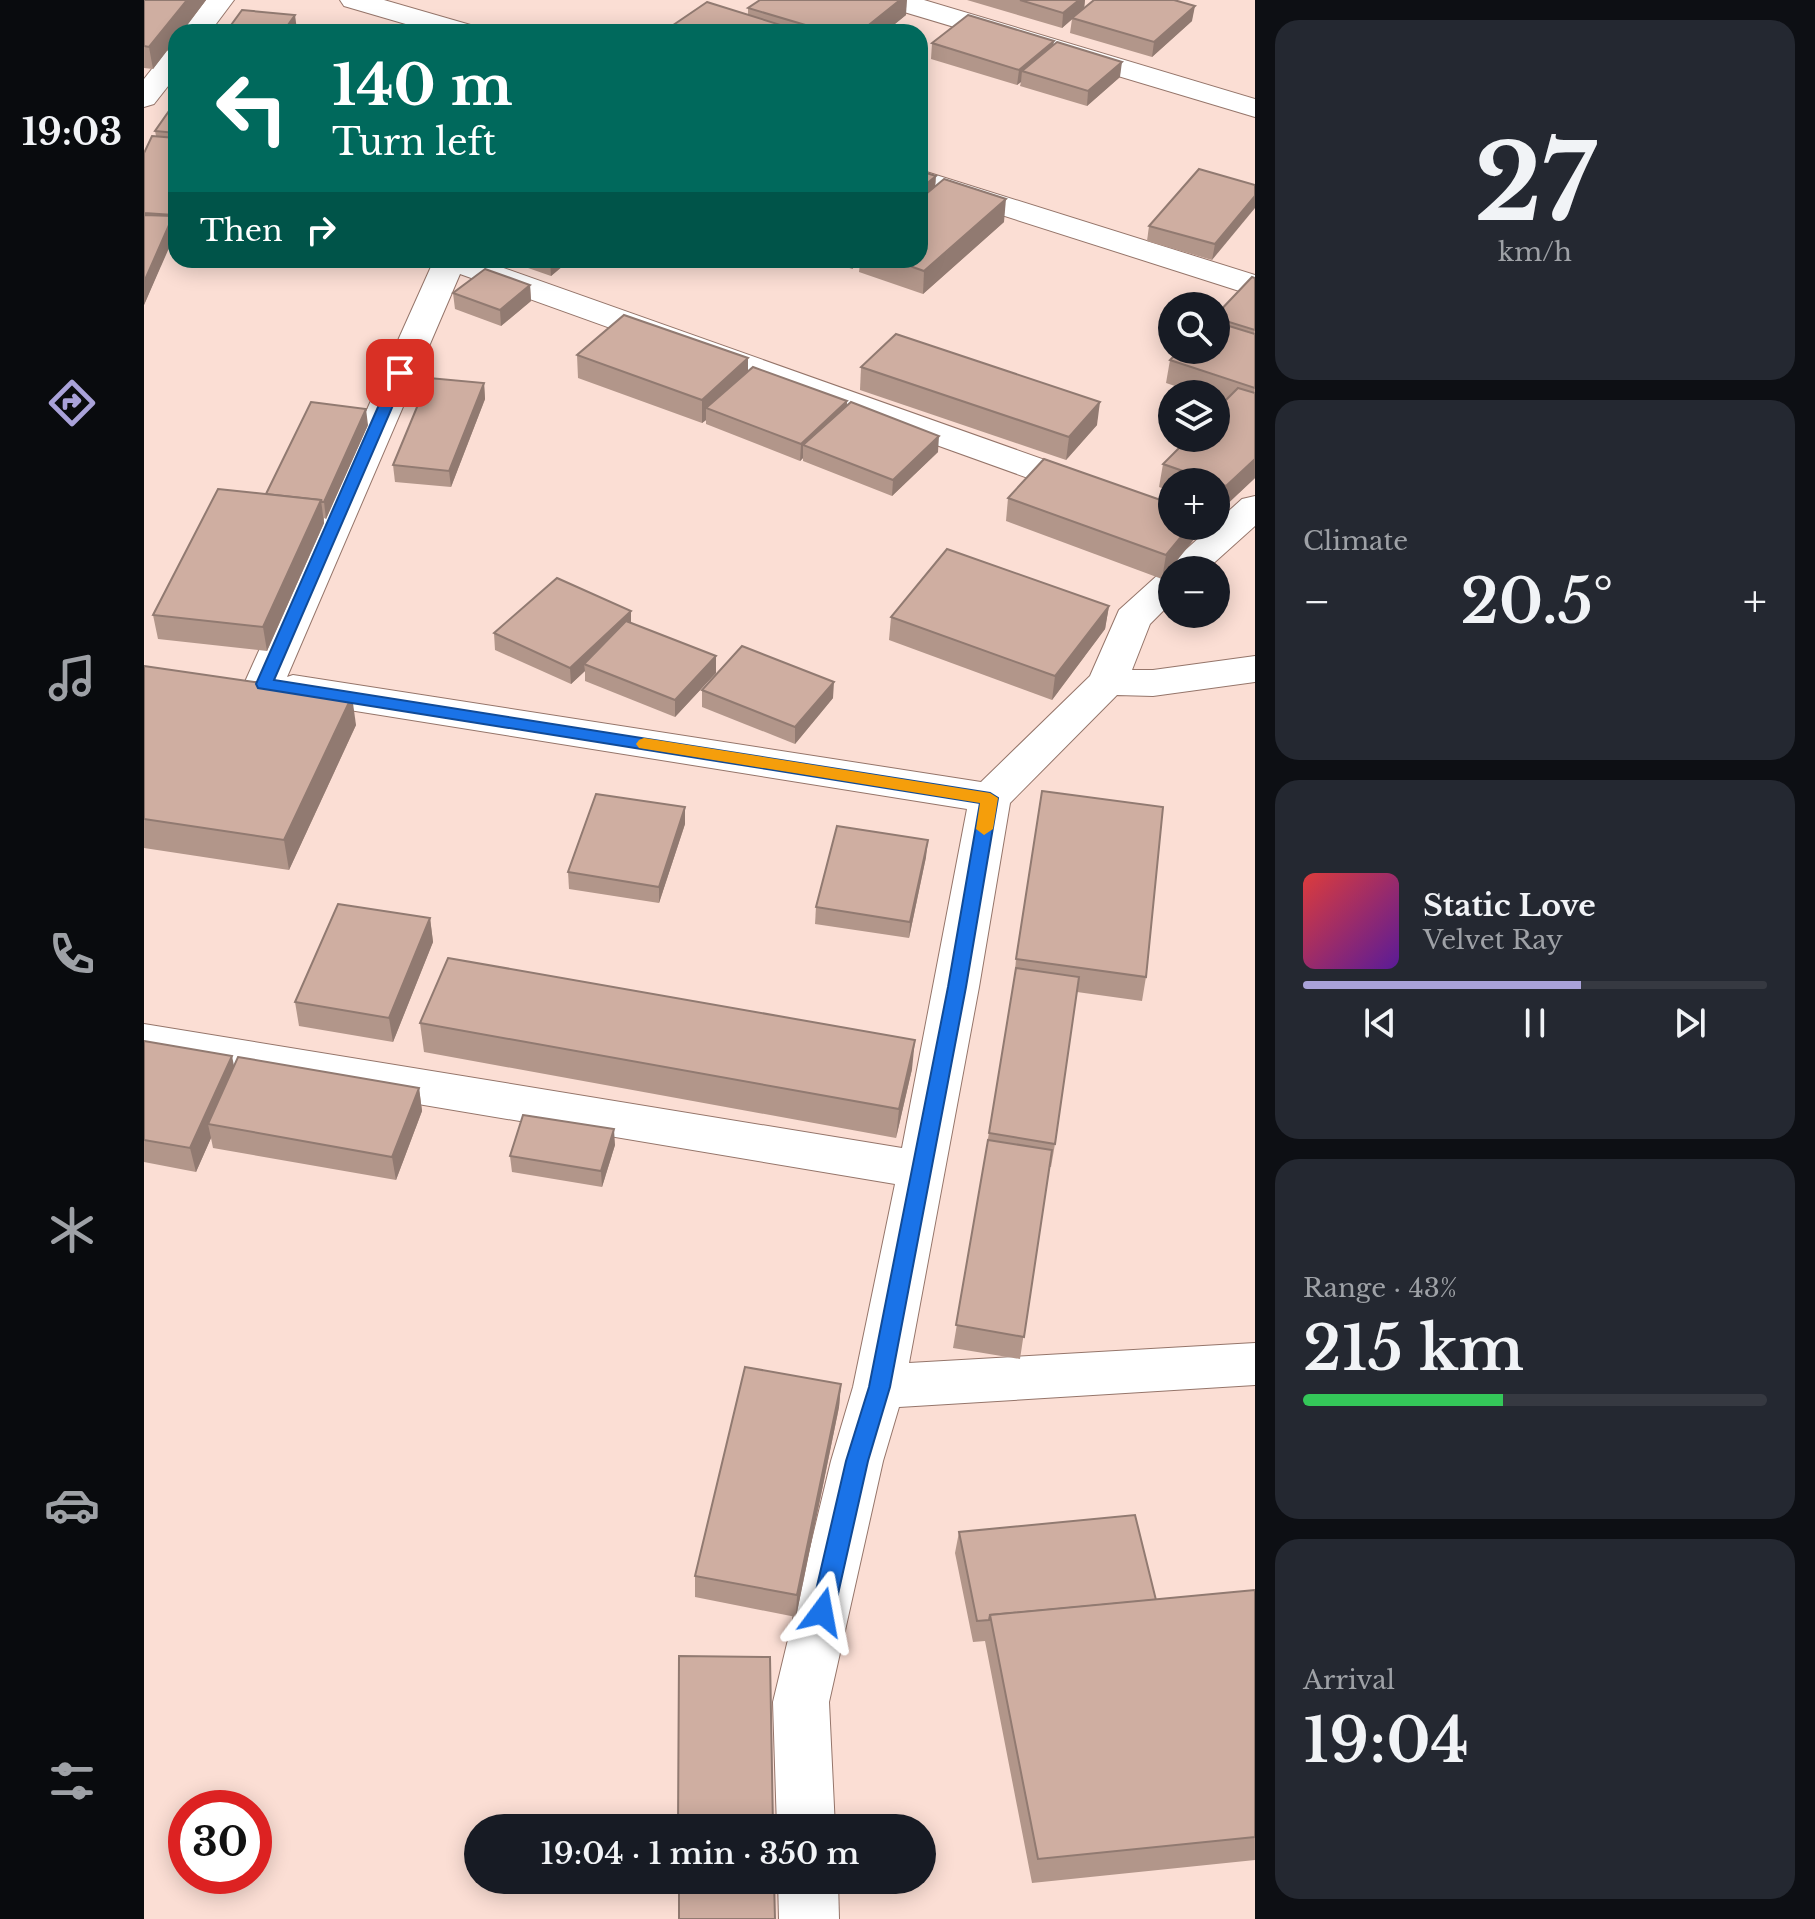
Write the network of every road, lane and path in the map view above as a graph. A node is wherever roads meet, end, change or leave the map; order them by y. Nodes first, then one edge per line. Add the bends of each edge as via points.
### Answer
1 (220, 0) edge
2 (354, 0) edge
3 (894, 0) edge
4 (201, 24) edge
5 (436, 24) edge
6 (168, 67) edge
7 (144, 98) edge
8 (1255, 108) edge
9 (928, 182) edge
10 (446, 268) edge
11 (472, 268) edge
12 (1255, 286) edge
13 (1255, 507) edge
14 (1158, 512) edge
15 (1230, 520) edge
16 (1158, 595) edge
17 (1255, 669) edge
18 (1107, 682) junction
19 (990, 798) junction
20 (144, 1041) edge
21 (921, 1170) junction
22 (1255, 1364) edge
23 (879, 1387) junction
24 (805, 1814) edge
25 (808, 1894) edge
26 (809, 1919) edge

1 - 4 street
2 - 5 street
3 - 8 street
6 - 7 street
9 - 12 street
10 - 19 street via 249,682
11 - 14 street
13 - 15 street
16 - 18 street via 1133,619
17 - 18 street via 1153,683
18 - 19 street
19 - 21 street
20 - 21 street
21 - 23 street
22 - 23 street
23 - 24 street via 801,1702
25 - 26 street

